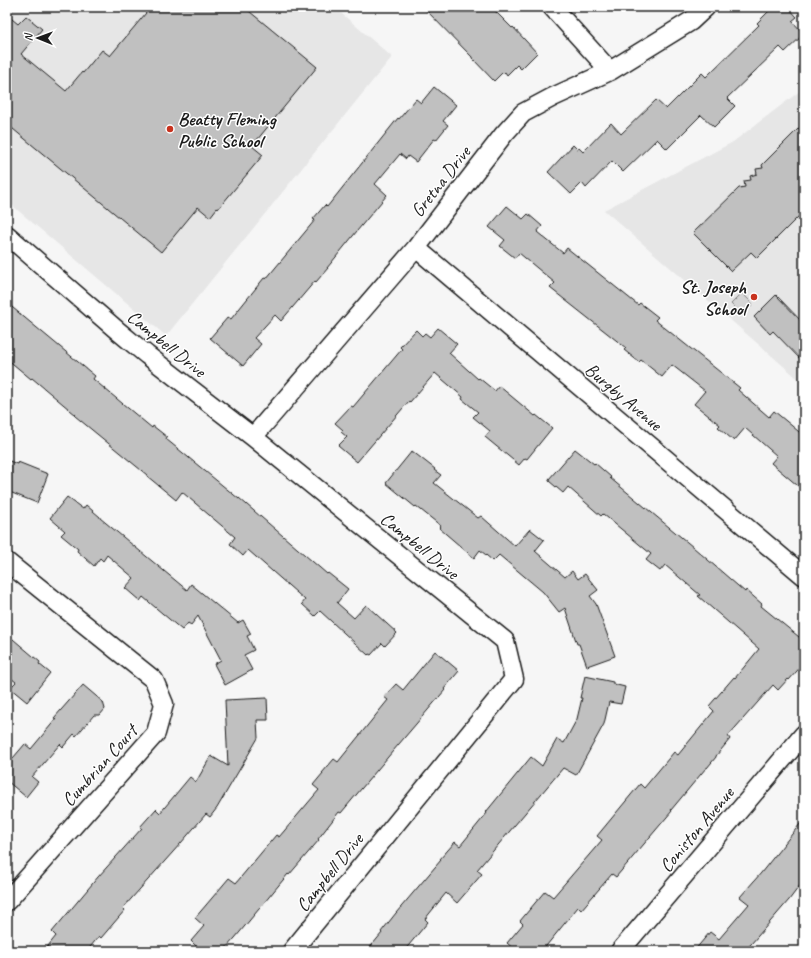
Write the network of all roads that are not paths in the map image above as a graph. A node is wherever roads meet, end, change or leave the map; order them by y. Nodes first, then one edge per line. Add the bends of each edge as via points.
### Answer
1 (552, 7) edge
2 (706, 7) edge
3 (610, 71) junction
4 (7, 234) edge
5 (416, 248) junction
6 (253, 437) junction
7 (7, 562) edge
8 (804, 576) edge
9 (804, 734) edge
10 (7, 901) edge
11 (292, 951) edge
12 (620, 951) edge

1 - 3 street
2 - 3 street, Gretna Drive via 691,21
3 - 5 street, Gretna Drive via 523,113
4 - 6 street, Campbell Drive via 124,336
5 - 6 street, Gretna Drive
5 - 8 street, Burgby Avenue
6 - 11 street, Campbell Drive via 505,641 514,679
7 - 10 street, Cumbrian Court via 154,680 164,704 156,733
9 - 12 street, Coniston Avenue

